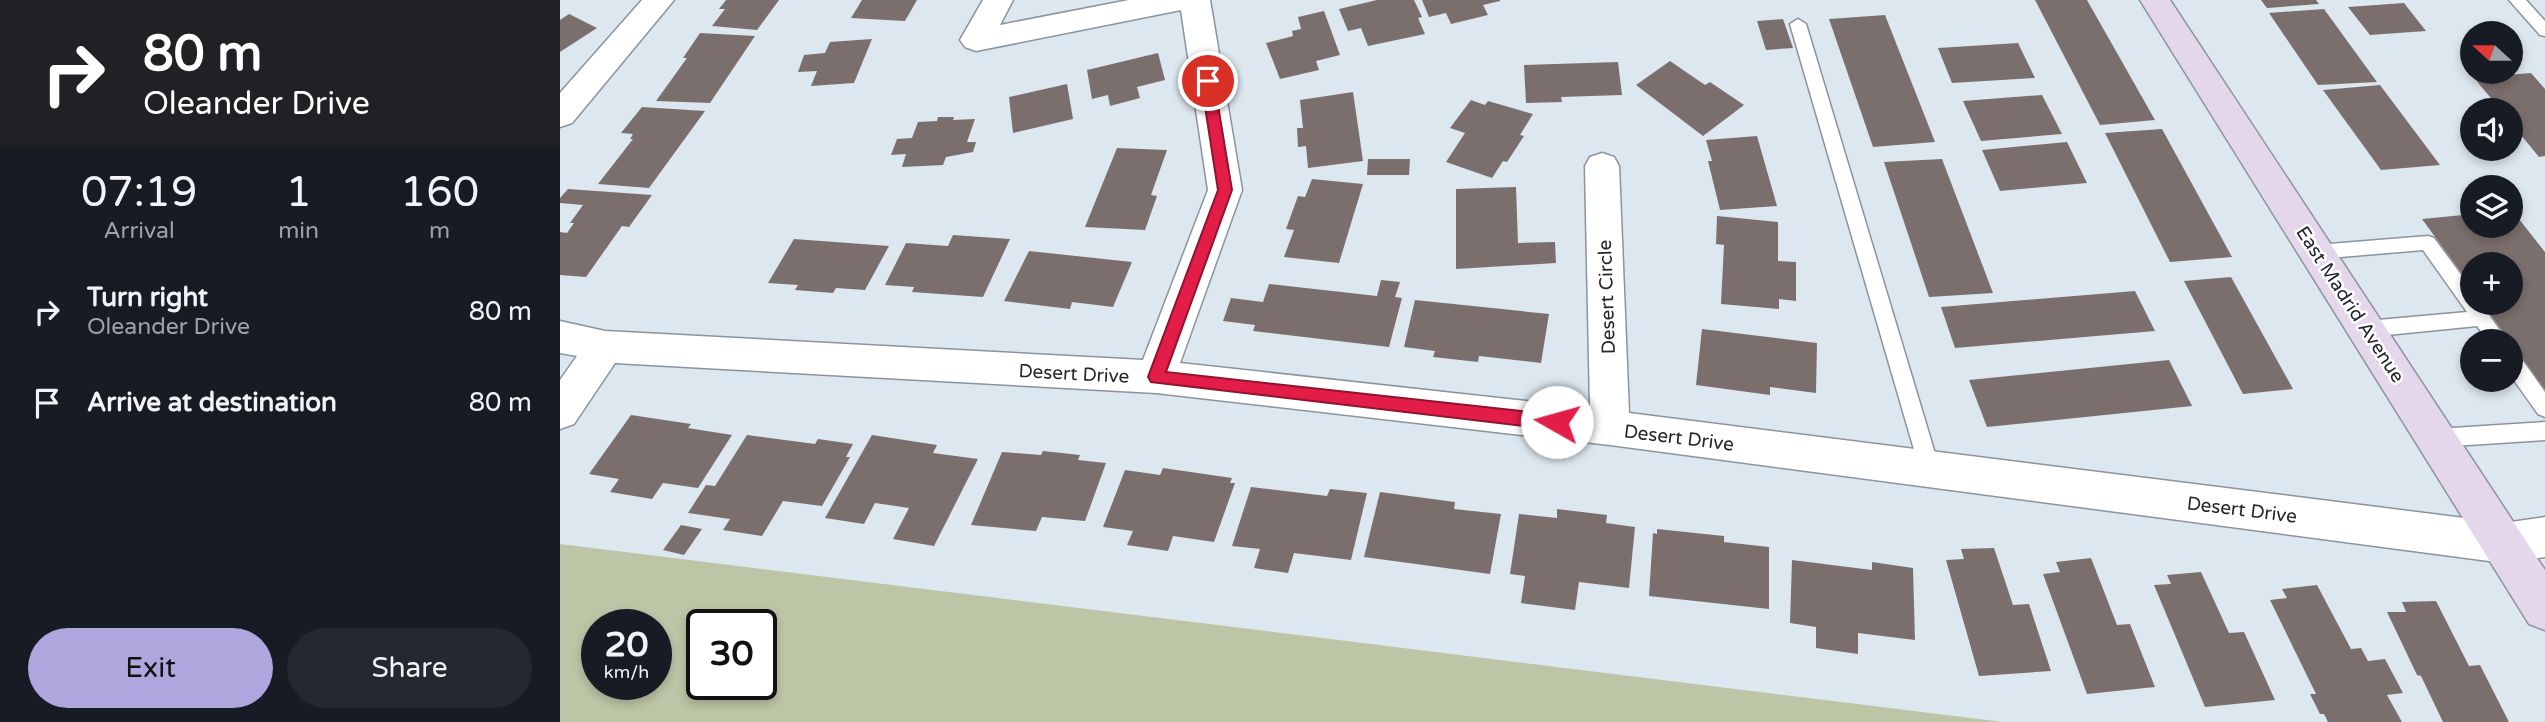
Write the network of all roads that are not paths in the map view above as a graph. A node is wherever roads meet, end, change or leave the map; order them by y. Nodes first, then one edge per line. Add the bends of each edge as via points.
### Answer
1 (659, 0) edge
2 (998, 0) edge
3 (1180, 0) edge
4 (1195, 0) edge
5 (2155, 0) edge
6 (2517, 0) edge
7 (1798, 24) dead end
8 (2545, 31) edge
9 (560, 115) edge
10 (1602, 166) dead end
11 (2317, 252) junction
12 (2482, 318) junction
13 (2367, 329) junction
14 (2490, 329) edge
15 (560, 337) edge
16 (605, 347) junction
17 (1156, 377) junction
18 (2523, 377) edge
19 (2545, 408) edge
20 (560, 412) edge
21 (1610, 428) junction
22 (2545, 430) edge
23 (2437, 438) junction
24 (1930, 470) junction
25 (2545, 537) edge
26 (2504, 543) junction
27 (2545, 609) edge

1 - 9 street
2 - 3 street via 976,40
4 - 17 street via 1225,190
5 - 11 street, East Madrid Avenue
6 - 8 lane
7 - 24 lane
10 - 21 street, Desert Circle
11 - 12 lane via 2428,243
11 - 13 street, East Madrid Avenue
12 - 13 lane
12 - 14 lane
13 - 23 street, East Madrid Avenue
15 - 16 street, Desert Drive
16 - 17 street, Desert Drive
16 - 20 street
17 - 21 street, Desert Drive
18 - 19 lane
21 - 24 street, Desert Drive
22 - 23 lane
23 - 26 street, East Madrid Avenue
24 - 26 street, Desert Drive
25 - 26 street, Desert Drive
26 - 27 street, East Madrid Avenue

